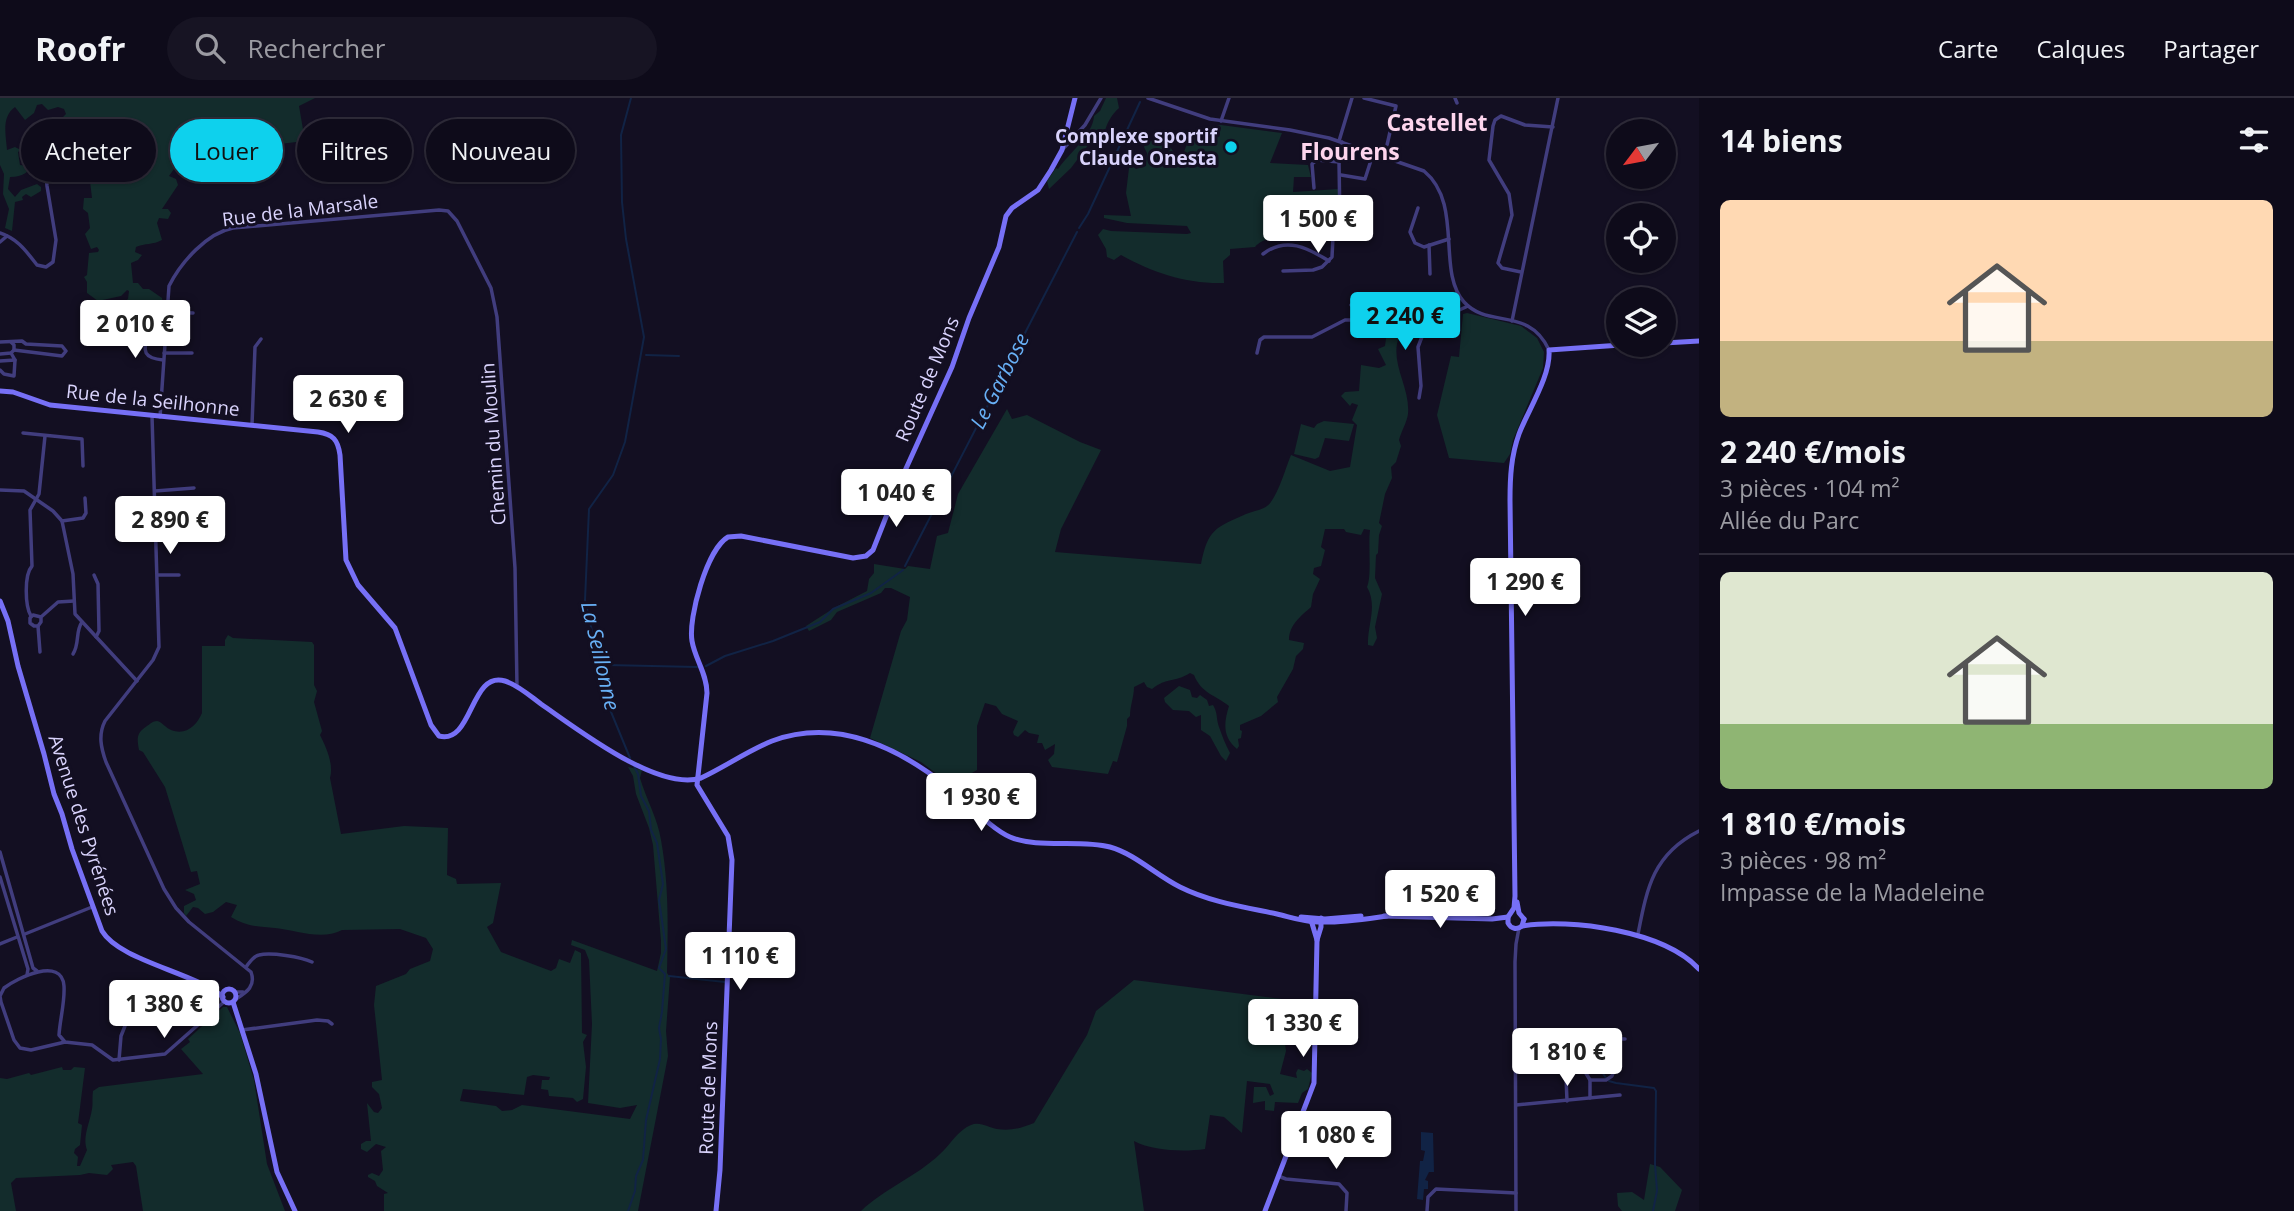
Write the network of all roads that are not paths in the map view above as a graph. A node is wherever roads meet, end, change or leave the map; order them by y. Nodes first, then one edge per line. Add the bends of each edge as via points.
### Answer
1 (1074, 98) edge
2 (1101, 98) edge
3 (1148, 98) edge
4 (1229, 98) edge
5 (1352, 98) edge
6 (1364, 98) edge
7 (1558, 98) edge
8 (1221, 121) junction
9 (1553, 127) junction
10 (1067, 129) junction
11 (1081, 130) junction
12 (1340, 142) junction
13 (1062, 150) junction
14 (1373, 154) junction
15 (1384, 158) junction
16 (1370, 160) dead end
17 (1339, 162) junction
18 (46, 169) joint
19 (1341, 175) junction
20 (1362, 178) dead end
21 (48, 182) edge
22 (1314, 188) dead end
23 (1418, 208) dead end
24 (448, 211) joint
25 (0, 233) edge
26 (9, 236) junction
27 (1449, 239) junction
28 (0, 242) edge
29 (1429, 245) junction
30 (1263, 254) dead end
31 (1329, 261) junction
32 (1283, 271) dead end
33 (1521, 272) junction
34 (1430, 274) dead end
35 (1351, 305) dead end
36 (1468, 306) junction
37 (166, 312) junction
38 (193, 313) dead end
39 (1430, 316) junction
40 (1395, 320) junction
41 (1512, 321) junction
42 (148, 334) dead end
43 (261, 340) dead end
44 (1699, 341) edge
45 (0, 342) edge
46 (10, 342) junction
47 (1676, 342) edge
48 (1606, 346) edge
49 (1549, 350) junction
50 (12, 352) junction
51 (164, 353) junction
52 (192, 353) dead end
53 (1256, 353) dead end
54 (0, 354) edge
55 (15, 360) junction
56 (163, 360) junction
57 (0, 361) edge
58 (0, 370) edge
59 (0, 391) edge
60 (1419, 398) dead end
61 (152, 416) junction
62 (160, 416) junction
63 (253, 425) junction
64 (23, 433) dead end
65 (45, 436) junction
66 (83, 466) dead end
67 (194, 488) dead end
68 (0, 490) edge
69 (155, 491) junction
70 (85, 498) dead end
71 (36, 500) junction
72 (62, 521) junction
73 (94, 575) dead end
74 (158, 575) junction
75 (179, 575) dead end
76 (74, 601) junction
77 (0, 602) edge
78 (31, 616) junction
79 (40, 617) junction
80 (82, 622) junction
81 (38, 626) junction
82 (96, 637) junction
83 (40, 652) dead end
84 (73, 654) dead end
85 (137, 681) junction
86 (517, 687) junction
87 (697, 780) junction
88 (1699, 831) edge
89 (0, 852) edge
90 (0, 877) edge
91 (93, 906) junction
92 (1311, 920) junction
93 (1321, 920) junction
94 (1516, 921) junction
95 (24, 934) junction
96 (1638, 934) junction
97 (17, 937) junction
98 (1317, 940) junction
99 (0, 944) edge
100 (26, 954) junction
101 (312, 962) dead end
102 (246, 967) junction
103 (1699, 969) edge
104 (39, 971) junction
105 (25, 978) junction
106 (222, 996) junction
107 (234, 998) junction
108 (332, 1024) dead end
109 (125, 1026) dead end
110 (242, 1030) junction
111 (60, 1035) junction
112 (1625, 1039) dead end
113 (65, 1042) junction
114 (54, 1044) junction
115 (119, 1060) junction
116 (1590, 1080) junction
117 (1620, 1094) dead end
118 (1590, 1098) junction
119 (1567, 1101) junction
120 (1516, 1105) junction
121 (1278, 1176) junction
122 (1516, 1193) junction
123 (295, 1211) edge
124 (716, 1211) edge
125 (1265, 1211) edge
126 (1346, 1211) edge
127 (1427, 1211) edge
128 (1516, 1211) edge

1 - 10 street, Route de Mons
2 - 11 street, Route de Mons
3 - 8 street
4 - 8 street
5 - 12 street
6 - 15 street via 1396,106
7 - 9 street
8 - 12 street
9 - 33 street
9 - 33 street via 1524,125 1501,116 1493,126 1489,160 1509,194 1512,215 1498,263
10 - 11 street
10 - 13 street, Route de Mons
11 - 13 street, Route de Mons
12 - 14 street
12 - 17 street
13 - 87 street, Route de Mons via 1038,190 1006,216 999,247 952,367 873,550 853,558 733,536 717,547 691,628 707,687
14 - 15 street
14 - 19 street via 1365,179
15 - 27 street via 1427,174 1444,203
16 - 20 street
17 - 19 street
17 - 22 street via 1317,160 1312,164
18 - 18 street via 43,145 34,136 30,143
19 - 31 street via 1339,226
21 - 26 street via 57,244 53,262 46,267 37,265
23 - 29 street via 1410,234 1418,246
24 - 37 street, Rue de la Marsale via 219,232 175,275 167,293
24 - 86 street, Chemin du Moulin via 488,282 497,317 515,568
25 - 26 street
26 - 28 street
27 - 29 street
27 - 36 street via 1454,284
29 - 34 street
30 - 31 street via 1294,245 1309,248
31 - 32 street via 1313,270
33 - 41 street
35 - 40 street via 1380,308
36 - 39 street
36 - 41 street
37 - 38 street
37 - 51 street, Rue de la Marsale
39 - 40 street
39 - 60 street via 1418,347
40 - 53 street via 1345,320 1312,337 1264,337
41 - 49 street via 1524,323 1541,336
42 - 56 street via 147,356
43 - 63 street via 255,347
44 - 47 street
45 - 46 street
46 - 50 street
46 - 50 street via 64,346 66,351 62,356
48 - 49 street
49 - 94 street via 1547,370 1518,437 1510,482
50 - 54 street
50 - 55 street
51 - 52 street
51 - 56 street, Rue de la Marsale
55 - 57 street
55 - 58 street via 14,376
56 - 62 street, Rue de la Marsale
59 - 61 street, Rue de la Seilhonne via 50,405
61 - 62 street, Rue de la Seilhonne
61 - 69 street
62 - 63 street, Rue de la Seilhonne
63 - 86 street, Rue de la Seilhonne via 323,433 338,444 346,559 358,585 396,628 436,734 443,738 454,734 489,681 503,680
64 - 65 street
65 - 66 street via 82,439
65 - 71 street
67 - 69 street
68 - 71 street via 21,490
69 - 74 street
70 - 72 street via 83,518
71 - 72 street
71 - 78 street via 30,510 32,566 27,572
72 - 76 street
73 - 82 street via 98,584
74 - 75 street
74 - 85 street via 159,647
76 - 79 street via 58,602
76 - 80 street via 75,614
77 - 91 street, Avenue des Pyrénées via 54,794
78 - 79 street
78 - 81 street via 30,623
79 - 81 street
80 - 82 street
80 - 84 street
81 - 83 street
82 - 85 street
85 - 102 street via 103,725 106,762 176,908
86 - 87 street via 620,757 678,780
87 - 92 street via 792,735 824,732 855,736 928,772 1013,838 1113,848 1191,892
87 - 124 street, Route de Mons via 728,835 732,860
88 - 96 street via 1662,860 1645,896
89 - 95 street
90 - 97 street
91 - 95 street
91 - 106 street, Avenue des Pyrénées via 102,931 113,944
92 - 93 street
92 - 98 street
93 - 94 street via 1387,916
93 - 98 street
94 - 96 street
94 - 120 street
95 - 97 street
95 - 100 street
96 - 103 street
97 - 99 street
97 - 100 street
98 - 121 street via 1314,1083
100 - 104 street
100 - 105 street
101 - 102 street via 261,955
102 - 107 street via 253,979 248,990
104 - 105 street
104 - 111 street via 53,971 64,982
105 - 114 street via 6,986 1,995 14,1040 28,1050
106 - 107 street
106 - 107 street via 231,990
106 - 115 street via 165,1054
107 - 110 street
108 - 110 street via 317,1020
109 - 115 street
110 - 123 street via 277,1172
111 - 113 street
111 - 114 street
112 - 116 street via 1610,1041 1612,1076
113 - 114 street
113 - 115 street via 95,1046 109,1059
116 - 118 street
116 - 119 street via 1582,1070 1567,1075
117 - 118 street
118 - 119 street
119 - 120 street
120 - 122 street
121 - 125 street
121 - 126 street via 1339,1184 1346,1193
122 - 127 street via 1436,1189 1428,1197
122 - 128 street

